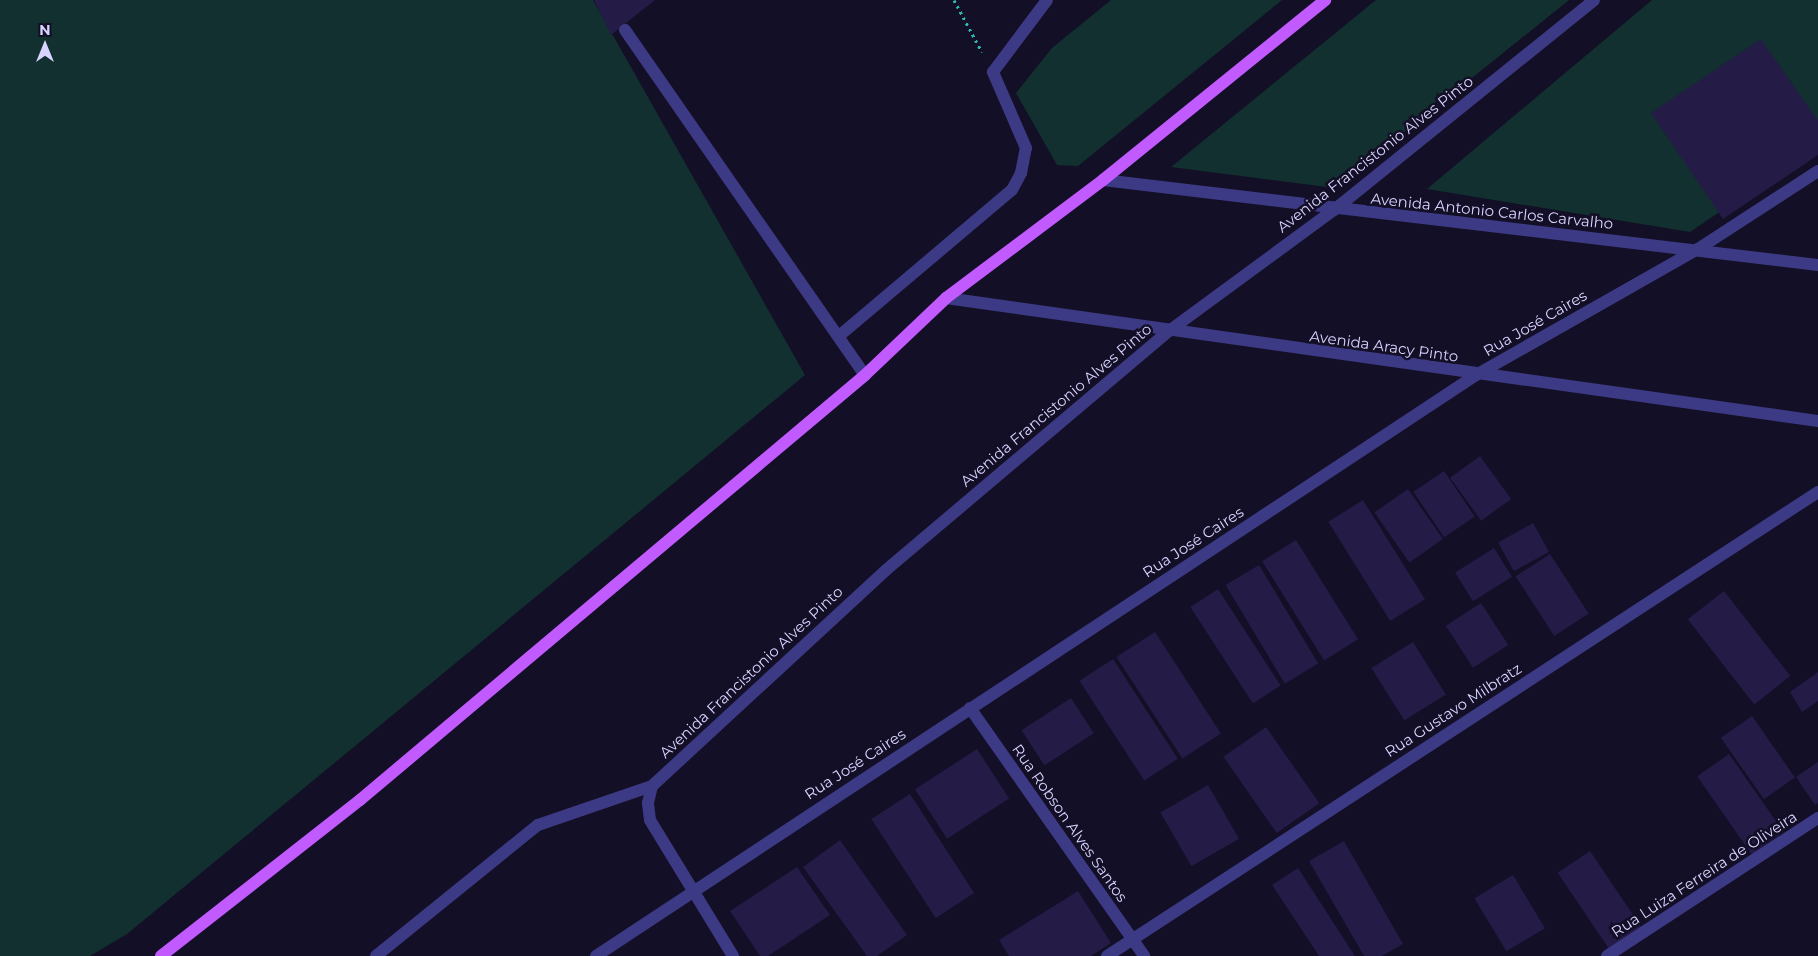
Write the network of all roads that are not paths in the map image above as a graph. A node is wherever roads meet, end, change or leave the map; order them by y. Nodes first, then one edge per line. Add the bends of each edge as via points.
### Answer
1 (1047, 0) edge
2 (1325, 0) edge
3 (1594, 0) edge
4 (625, 30) dead end
5 (1818, 171) edge
6 (1103, 180) junction
7 (1334, 210) junction
8 (1698, 249) junction
9 (1818, 266) edge
10 (946, 298) junction
11 (1169, 331) junction
12 (838, 336) junction
13 (865, 374) junction
14 (1476, 375) junction
15 (1818, 421) edge
16 (1818, 492) edge
17 (970, 708) junction
18 (652, 786) junction
19 (1818, 818) edge
20 (694, 890) junction
21 (1132, 939) junction
22 (161, 956) edge
23 (376, 956) edge
24 (596, 956) edge
25 (733, 956) edge
26 (1107, 956) edge
27 (1144, 956) edge
28 (1607, 956) edge

1 - 12 street via 993,72 1026,148 1021,173 1012,190
2 - 6 main road
3 - 7 street, Avenida Francistonio Alves Pinto
4 - 12 street
5 - 8 street, Rua José Caires
6 - 7 street, Avenida Antonio Carlos Carvalho
6 - 10 main road
7 - 8 street, Avenida Antonio Carlos Carvalho
7 - 11 street, Avenida Francistonio Alves Pinto
8 - 9 street, Avenida Antonio Carlos Carvalho
8 - 14 street, Rua José Caires
10 - 11 street, Avenida Aracy Pinto
10 - 13 main road
11 - 14 street, Avenida Aracy Pinto
11 - 18 street, Avenida Francistonio Alves Pinto via 886,570
12 - 13 street
13 - 22 main road via 368,794
14 - 15 street, Avenida Aracy Pinto
14 - 17 street, Rua José Caires
16 - 21 street, Rua Gustavo Milbratz
17 - 20 street, Rua José Caires
17 - 21 street, Rua Robson Alves Santos
18 - 20 street via 648,803 650,820
18 - 23 street via 538,825
19 - 28 street, Rua Luiza Ferreira de Oliveira
20 - 24 street, Rua José Caires
20 - 25 street
21 - 26 street, Rua Gustavo Milbratz
21 - 27 street, Rua Robson Alves Santos

